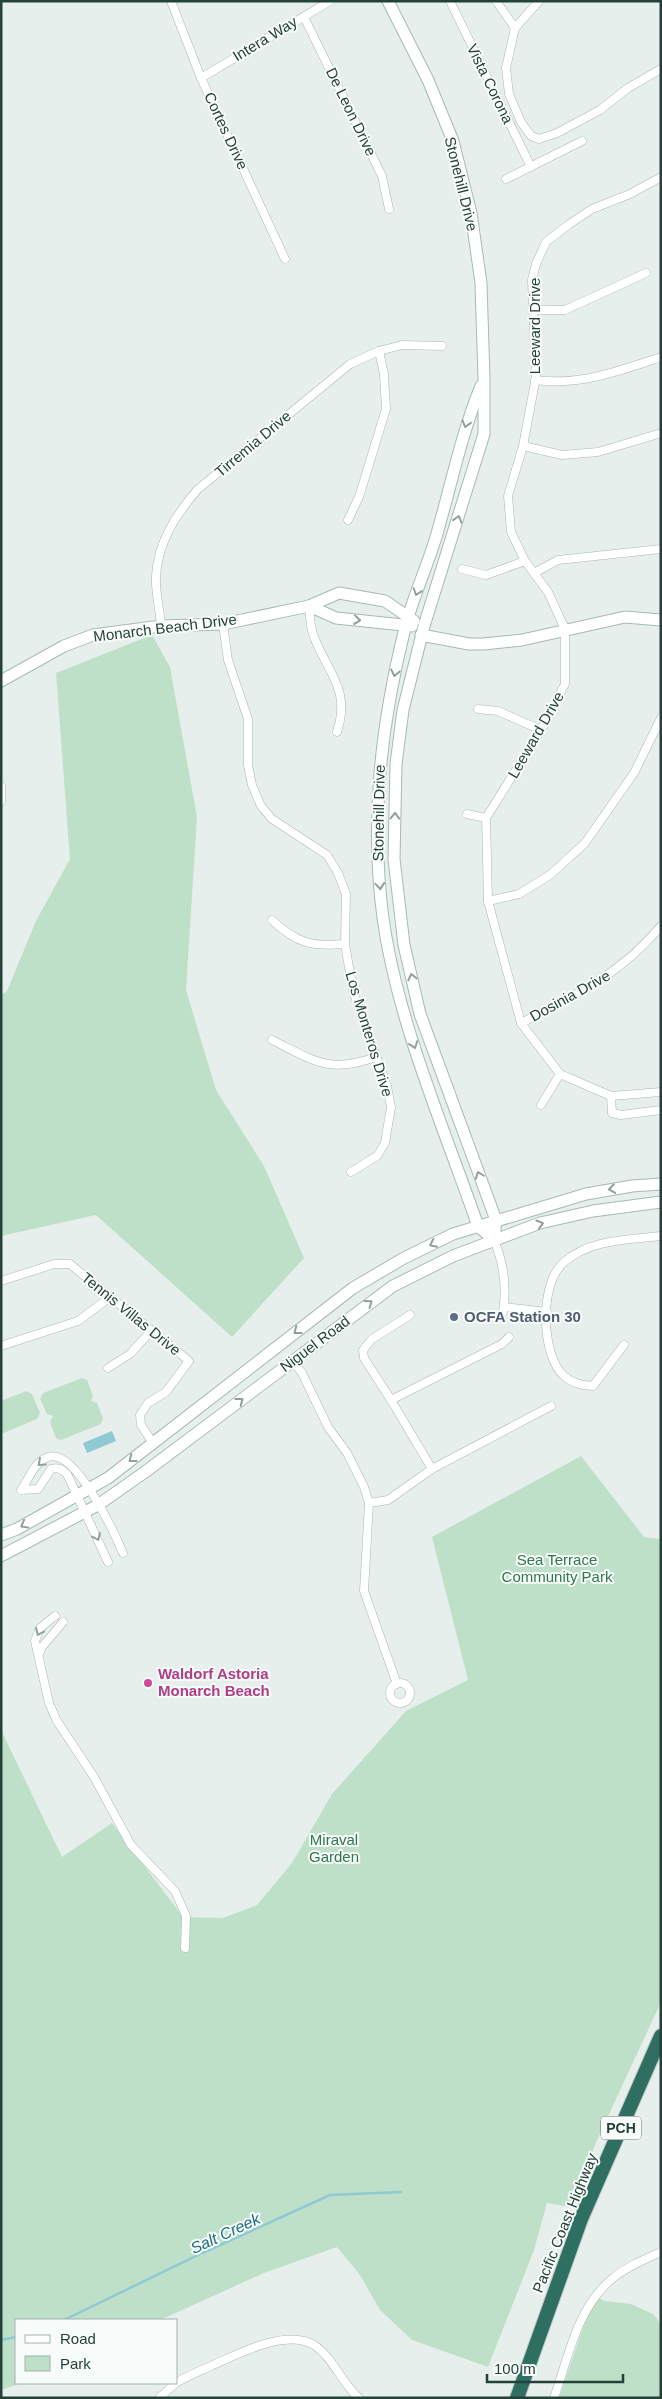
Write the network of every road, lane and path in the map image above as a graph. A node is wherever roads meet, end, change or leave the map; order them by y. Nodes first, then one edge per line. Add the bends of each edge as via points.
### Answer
1 (171, 1) edge
2 (330, 1) edge
3 (388, 1) edge
4 (450, 1) edge
5 (496, 1) edge
6 (539, 1) edge
7 (304, 16) junction
8 (515, 28) junction
9 (661, 69) edge
10 (201, 78) junction
11 (521, 122) junction
12 (511, 126) junction
13 (582, 141) dead end
14 (531, 167) junction
15 (661, 177) edge
16 (506, 179) dead end
17 (389, 210) dead end
18 (285, 260) dead end
19 (646, 273) dead end
20 (534, 310) junction
21 (442, 346) dead end
22 (379, 351) junction
23 (661, 357) edge
24 (484, 379) junction
25 (535, 380) junction
26 (661, 433) edge
27 (523, 446) junction
28 (348, 520) dead end
29 (661, 549) edge
30 (525, 561) junction
31 (462, 569) dead end
32 (534, 573) junction
33 (309, 606) junction
34 (661, 620) edge
35 (407, 621) junction
36 (223, 624) junction
37 (161, 626) junction
38 (565, 629) junction
39 (423, 630) junction
40 (1, 681) edge
41 (478, 709) dead end
42 (661, 718) edge
43 (541, 730) junction
44 (337, 732) dead end
45 (1, 786) edge
46 (1, 801) edge
47 (467, 814) dead end
48 (486, 818) junction
49 (488, 900) junction
50 (272, 920) dead end
51 (661, 926) edge
52 (345, 944) junction
53 (521, 1022) junction
54 (272, 1040) dead end
55 (376, 1057) junction
56 (560, 1074) junction
57 (661, 1092) edge
58 (611, 1096) junction
59 (540, 1105) dead end
60 (661, 1110) edge
61 (351, 1172) dead end
62 (661, 1184) edge
63 (661, 1202) edge
64 (496, 1220) junction
65 (478, 1226) junction
66 (661, 1236) edge
67 (494, 1240) junction
68 (1, 1282) edge
69 (110, 1298) junction
70 (547, 1312) junction
71 (410, 1315) dead end
72 (151, 1331) junction
73 (509, 1337) dead end
74 (624, 1345) dead end
75 (1, 1346) edge
76 (292, 1360) junction
77 (108, 1368) dead end
78 (390, 1400) junction
79 (551, 1406) dead end
80 (153, 1443) junction
81 (432, 1470) junction
82 (89, 1489) junction
83 (77, 1496) junction
84 (369, 1504) junction
85 (98, 1505) junction
86 (86, 1512) junction
87 (1, 1535) edge
88 (123, 1553) dead end
89 (1, 1556) edge
90 (108, 1562) dead end
91 (55, 1616) dead end
92 (63, 1622) dead end
93 (39, 1654) junction
94 (397, 1684) dead end
95 (185, 1948) dead end
96 (661, 2036) edge
97 (661, 2252) edge
98 (178, 2382) edge
99 (175, 2384) edge
100 (159, 2398) edge
101 (359, 2398) edge
102 (517, 2398) edge
103 (554, 2398) edge

1 - 10 street, Cortes Drive
2 - 7 street, Intera Way
3 - 24 main road, Stonehill Drive via 435,97 452,141 466,195 482,283
4 - 12 street, Vista Corona
5 - 8 street
6 - 8 street
7 - 10 street, Intera Way
7 - 17 street, De Leon Drive via 382,176
8 - 11 street via 506,68 509,94
9 - 11 street via 628,88 600,110 557,133 539,139 531,136
10 - 18 street, Cortes Drive
11 - 12 street
12 - 14 street, Vista Corona
13 - 14 street
14 - 16 street
15 - 20 street, Leeward Drive via 592,209 546,242 532,280
19 - 20 street via 565,310
20 - 25 street, Leeward Drive
21 - 22 street, Tirremia Drive via 402,345
22 - 28 street via 386,409 359,497
22 - 37 street, Tirremia Drive via 350,364 328,381 197,490 178,513 164,539 156,576
23 - 25 street via 605,376 557,383
24 -> 35 main road, Stonehill Drive via 467,421 429,559
39 -> 24 main road, Stonehill Drive via 484,434
25 - 27 street, Leeward Drive
26 - 27 street via 598,452 562,455
27 - 30 street, Leeward Drive via 508,496 511,532
29 - 32 street via 558,560
30 - 31 street via 486,576
30 - 32 street, Leeward Drive
32 - 38 street, Leeward Drive via 548,592
33 -> 35 main road, Monarch Beach Drive via 336,618
33 - 35 main road, Monarch Beach Drive via 340,593 385,601
33 - 36 main road, Monarch Beach Drive
33 - 44 street via 313,636 334,673 341,694 343,716
34 - 38 main road via 625,617
35 - 39 main road, Monarch Beach Drive
35 -> 65 main road, Stonehill Drive via 385,725 378,777 377,852 383,918 402,1009
36 - 37 main road, Monarch Beach Drive
36 - 52 street, Los Monteros Drive via 228,660 248,719 248,765 252,785 261,806 272,819 327,855 338,873 346,894
37 - 40 main road, Monarch Beach Drive via 93,635 64,646
38 - 39 main road, Monarch Beach Drive via 522,640 484,644 469,637
38 - 43 street, Leeward Drive via 565,684
64 -> 39 main road, Stonehill Drive via 420,1014 404,945 394,860 396,764 406,694
41 - 43 street via 498,711
42 - 49 street via 634,773 585,843 550,875 519,894
43 - 48 street, Leeward Drive
45 - 46 street
47 - 48 street
48 - 49 street
49 - 53 street
50 - 52 street via 284,932 302,942 320,946
51 - 53 street, Dosinia Drive via 615,972
52 - 55 street, Los Monteros Drive via 352,991
53 - 56 street
54 - 55 street via 331,1066 354,1065
55 - 61 street, Los Monteros Drive via 388,1086 391,1106 389,1128 377,1156
56 - 58 street
56 - 59 street
57 - 58 street
58 - 60 street via 612,1112 616,1114
62 -> 64 main road, Niguel Road via 586,1194
67 -> 63 main road, Niguel Road via 540,1223 593,1211
64 - 65 main road, Niguel Road
64 - 67 main road, Stonehill Drive
65 - 67 main road, Stonehill Drive
65 -> 80 main road, Niguel Road via 404,1258 353,1288
66 - 70 street via 594,1244 576,1254 561,1264 550,1284
67 - 70 street, Stonehill Drive via 505,1281 504,1310
76 -> 67 main road, Niguel Road via 393,1286
68 - 69 street, Tennis Villas Drive via 54,1264 70,1264
69 - 72 street, Tennis Villas Drive
69 - 75 street via 78,1321
70 - 74 street via 546,1336 554,1363 565,1377 578,1384 593,1386
71 - 78 street via 372,1339 363,1350 364,1358
72 - 77 street via 130,1354
72 - 80 street, Tennis Villas Drive via 189,1361 166,1392 148,1403 140,1415 141,1425
73 - 78 street via 502,1344
76 - 84 street via 302,1373 328,1427 354,1466
85 -> 76 main road, Niguel Road
78 - 81 street
79 - 81 street
80 -> 82 main road, Niguel Road
81 - 84 street via 388,1500
82 - 83 main road, Niguel Road
82 -> 83 street via 73,1465 65,1459 50,1456 40,1462 21,1490 38,1489 47,1472 56,1467 66,1474
82 - 85 street
83 - 86 street
83 -> 87 main road, Niguel Road
84 - 94 street via 364,1591
85 - 86 main road, Niguel Road
85 - 88 street
86 - 89 main road, Niguel Road
86 -> 90 street
91 -> 93 street via 40,1628 35,1641
92 - 93 street
93 - 95 street via 49,1702 57,1721 94,1777 131,1845 175,1891 186,1916
96 - 102 highway, Pacific Coast Highway / PCH via 581,2219
97 - 103 street via 613,2277 594,2297 580,2318
98 - 101 street via 249,2349 297,2340 314,2345 331,2361
99 - 100 street

